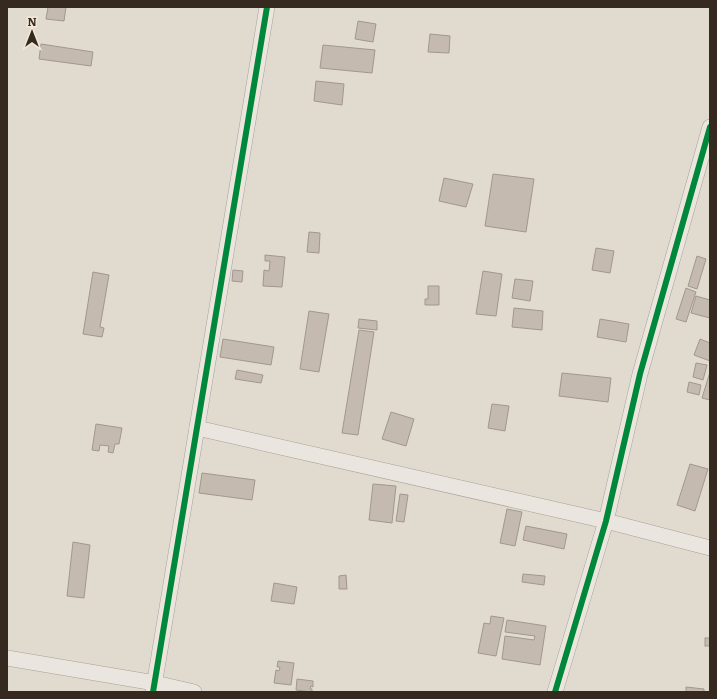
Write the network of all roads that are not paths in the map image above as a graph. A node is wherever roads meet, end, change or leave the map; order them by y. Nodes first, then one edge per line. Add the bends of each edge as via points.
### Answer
1 (267, 7) edge
2 (710, 127) edge
3 (198, 428) junction
4 (606, 521) junction
5 (710, 548) edge
6 (7, 658) edge
7 (154, 688) edge
8 (194, 692) edge
9 (555, 692) edge

1 - 3 street
2 - 4 street via 640,374
3 - 4 street
3 - 7 street
4 - 5 street
4 - 9 street
6 - 7 street
7 - 8 street

